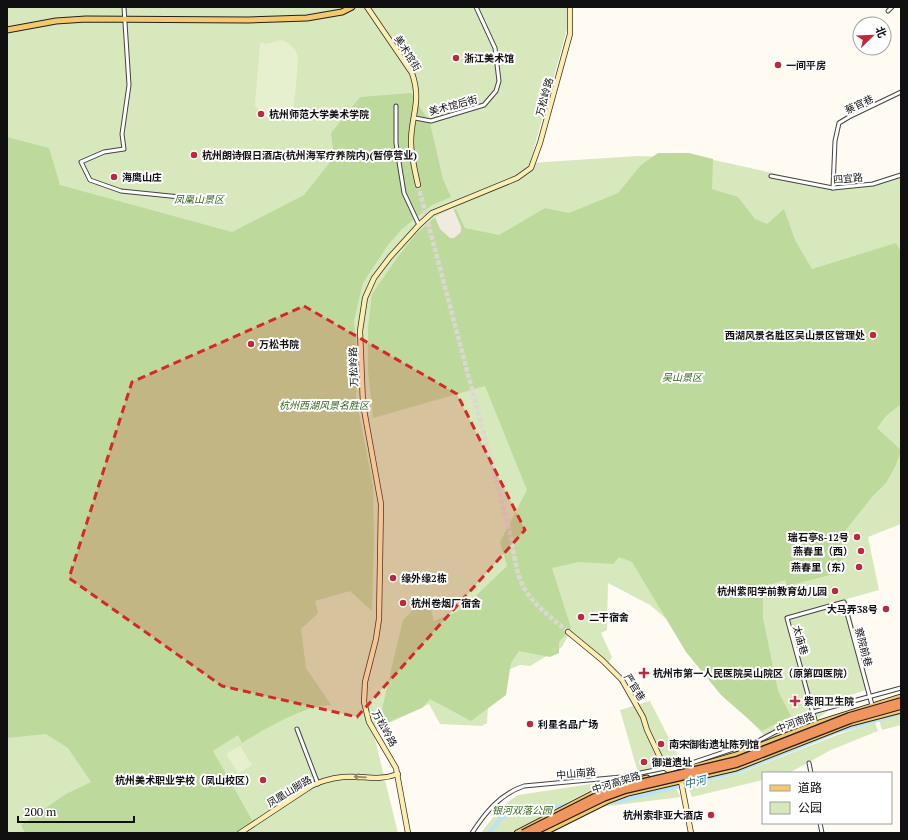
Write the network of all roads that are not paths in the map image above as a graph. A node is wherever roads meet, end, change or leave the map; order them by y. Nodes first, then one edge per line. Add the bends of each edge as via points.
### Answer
1 (124, 7) edge
2 (352, 7) edge
3 (367, 7) edge
4 (476, 7) edge
5 (570, 7) edge
6 (892, 7) edge
7 (888, 11) dead end
8 (124, 18) junction
9 (7, 30) edge
10 (901, 92) edge
11 (396, 106) dead end
12 (415, 118) junction
13 (901, 175) edge
14 (771, 176) dead end
15 (418, 185) tunnel mouth
16 (833, 188) junction
17 (190, 198) dead end
18 (419, 225) junction
19 (844, 602) joint
20 (568, 632) tunnel mouth
21 (901, 688) edge
22 (870, 696) junction
23 (901, 697) edge
24 (901, 701) edge
25 (872, 705) junction
26 (901, 706) edge
27 (901, 710) edge
28 (813, 712) junction
29 (816, 724) junction
30 (297, 729) dead end
31 (809, 763) dead end
32 (665, 768) junction
33 (811, 772) edge
34 (672, 773) junction
35 (398, 774) junction
36 (318, 784) junction
37 (682, 784) junction
38 (240, 833) edge
39 (408, 833) edge
40 (472, 833) edge
41 (517, 833) edge
42 (523, 833) edge
43 (532, 833) edge
44 (543, 833) edge
45 (691, 833) edge

1 - 8 street
2 - 8 main road via 342,12 307,18
3 - 12 street, 美术馆街 via 412,73 417,100
4 - 12 street, 美术馆后街 via 495,48 499,81 496,91 484,105 431,121
5 - 18 street, 万松岭路 via 570,34 540,143 530,168 517,178 432,213
6 - 7 street
8 - 9 main road via 56,21
8 - 17 street via 129,85 122,134 124,149 104,152 81,162 90,180 121,191
10 - 16 street, 蔡官巷 via 839,123 835,141
11 - 18 street via 396,143 404,193
12 - 15 street, 美术馆街 via 411,144
13 - 16 street, 四宜路 via 873,184
14 - 16 street, 四宜路
18 - 35 street, 万松岭路 via 390,257 369,287 360,331 363,404 381,504 379,619 365,682 364,702 369,722
19 - 22 street, 察院前巷
19 - 28 street, 太庙巷 via 787,618
20 - 32 street, 严官巷 via 622,680 643,717
21 - 22 street, 中山南路
22 - 25 street, 察院前巷
22 - 28 street, 中山南路
23 - 25 main road, 中河南路
24 - 42 highway, 中河高架路, bridge via 849,716 736,760 600,794
25 - 29 main road, 中河南路
26 - 43 highway, 中河高架路, bridge via 851,720 737,764 626,790
27 - 37 main road via 851,723 736,768
28 - 29 street, 太庙巷
28 - 32 street, 中山南路 via 760,740 671,770
29 - 34 main road, 中河南路 via 736,755
30 - 36 street
31 - 33 street
32 - 34 street
32 - 40 street, 中山南路 via 621,777 518,788 501,798
34 - 37 street
34 - 41 main road, 中河南路 via 598,791
35 -> 36 street, 凤凰山脚路 via 379,779 343,777
35 - 39 street, 万松岭路
36 - 38 street, 凤凰山脚路
37 - 44 main road via 628,793 606,801
37 - 45 street

